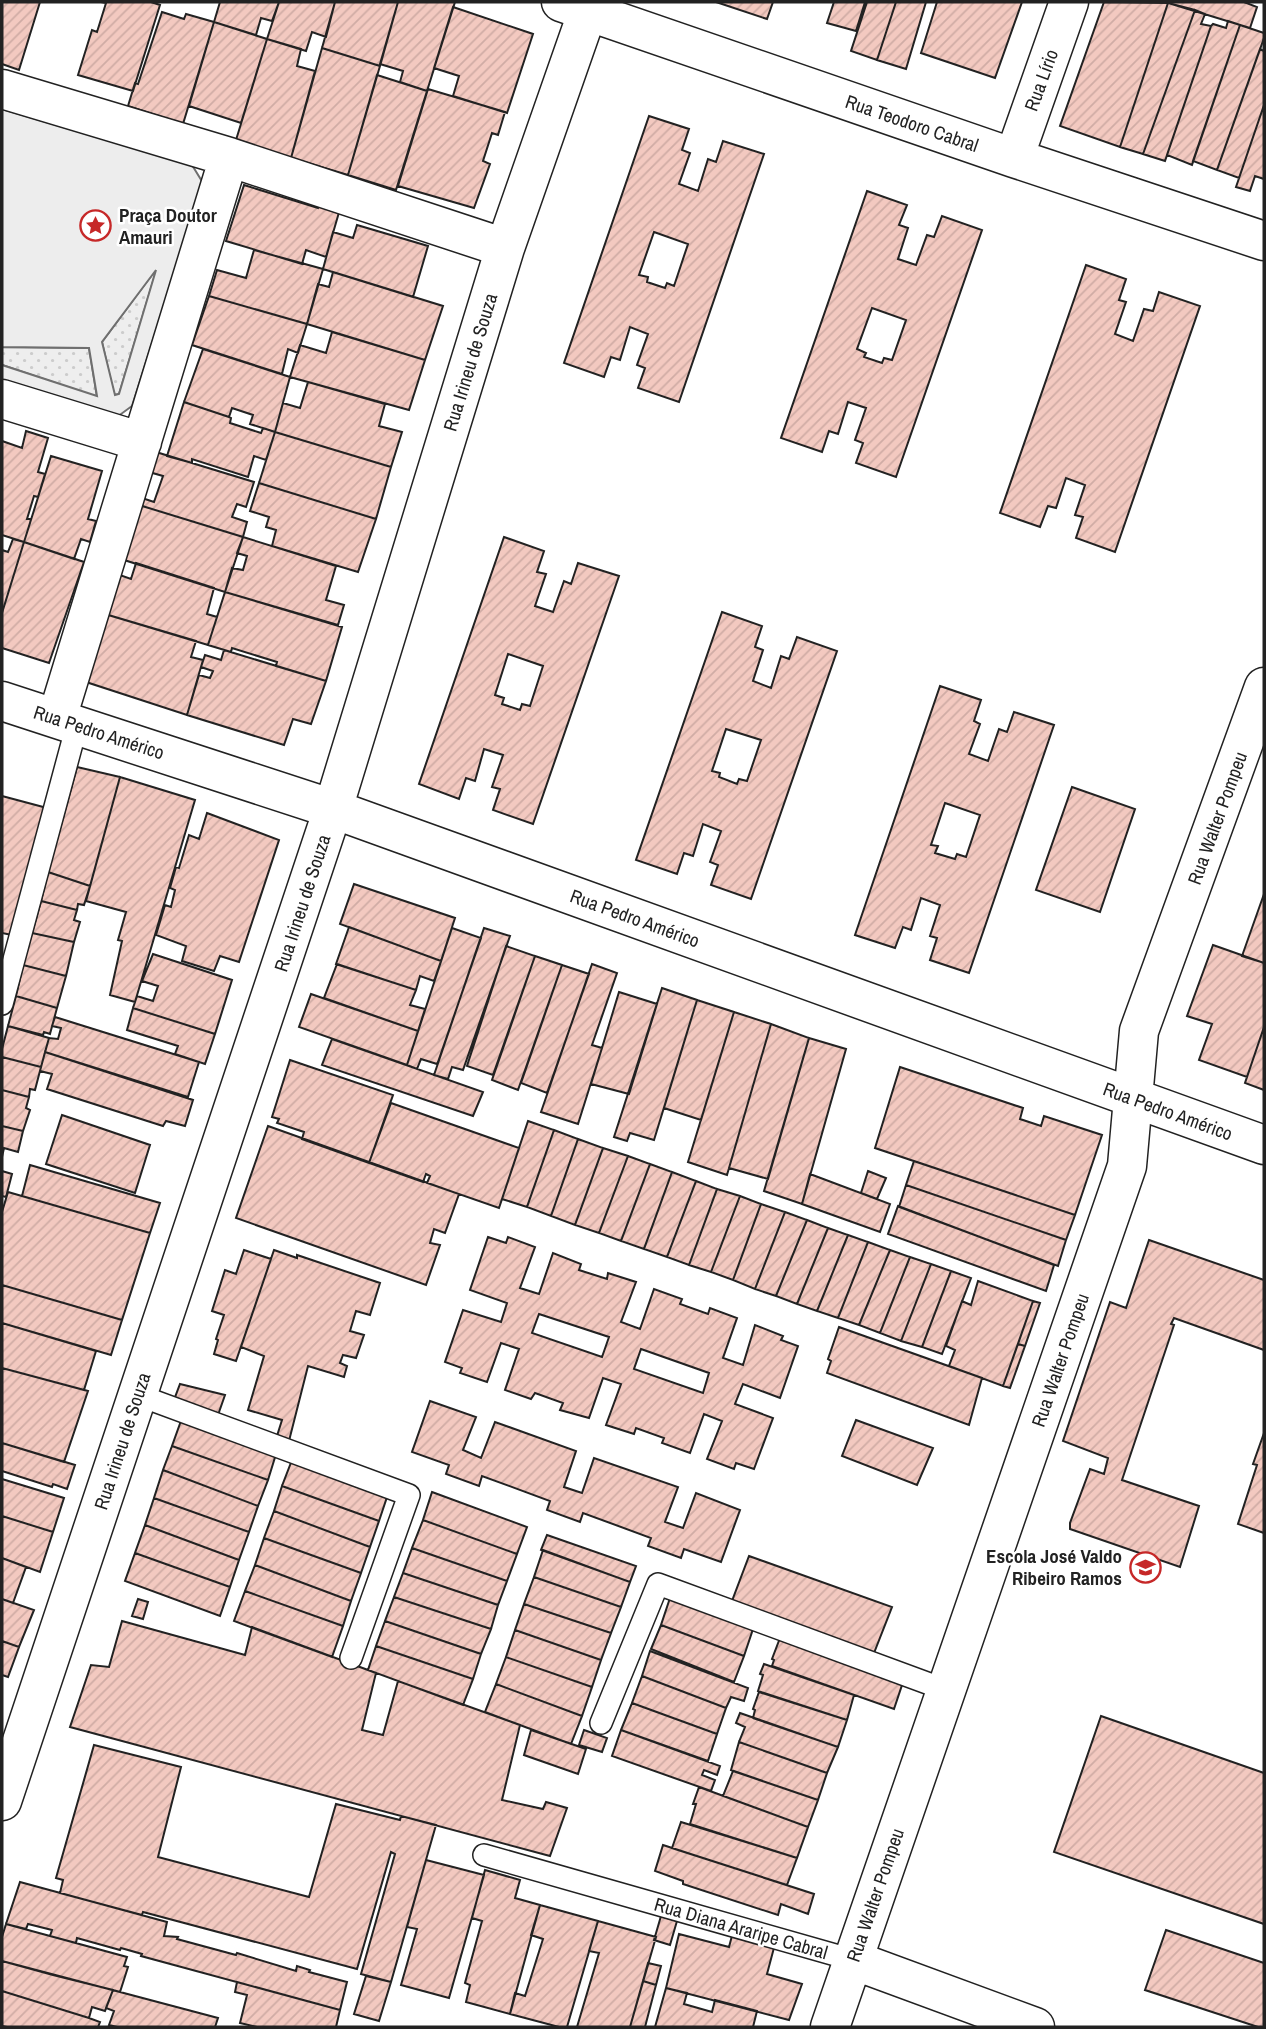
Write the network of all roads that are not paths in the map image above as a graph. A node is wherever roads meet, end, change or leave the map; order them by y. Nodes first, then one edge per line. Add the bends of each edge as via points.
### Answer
1 (1069, 2) edge
2 (580, 5) edge
3 (2, 89) edge
4 (229, 157) junction
5 (1014, 158) junction
6 (1264, 241) edge
7 (505, 248) junction
8 (2, 399) edge
9 (142, 442) junction
10 (1264, 687) edge
11 (2, 701) edge
12 (67, 722) junction
13 (333, 809) junction
14 (2, 1004) edge
15 (1133, 1099) junction
16 (1264, 1146) edge
17 (138, 1395) junction
18 (351, 1658) dead end
19 (946, 1690) junction
20 (16, 1710) edge
21 (601, 1723) dead end
22 (2, 1801) edge
23 (484, 1855) dead end
24 (853, 1960) junction
25 (830, 2027) edge
26 (1035, 2027) edge

1 - 5 street, Rua Lírio
2 - 5 street, Rua Teodoro Cabral
2 - 7 street, Rua Irineu de Souza
3 - 4 street
4 - 7 street
4 - 9 street
5 - 6 street, Rua Teodoro Cabral
7 - 13 street, Rua Irineu de Souza
8 - 9 street
9 - 12 street
10 - 15 street, Rua Walter Pompeu via 1139,1031
11 - 12 street, Rua Pedro Américo
12 - 13 street, Rua Pedro Américo
12 - 14 lane
13 - 15 street, Rua Pedro Américo
13 - 17 street, Rua Irineu de Souza
15 - 16 street, Rua Pedro Américo
15 - 19 street, Rua Walter Pompeu via 1127,1166
17 - 18 lane via 409,1495
17 - 20 street, Rua Irineu de Souza
19 - 21 lane via 658,1584
19 - 24 street, Rua Walter Pompeu
20 - 22 street, Rua Irineu de Souza
23 - 24 lane, Rua Diana Araripe Cabral
24 - 25 street, Rua Walter Pompeu
24 - 26 street, Rua Diana Araripe Cabral

